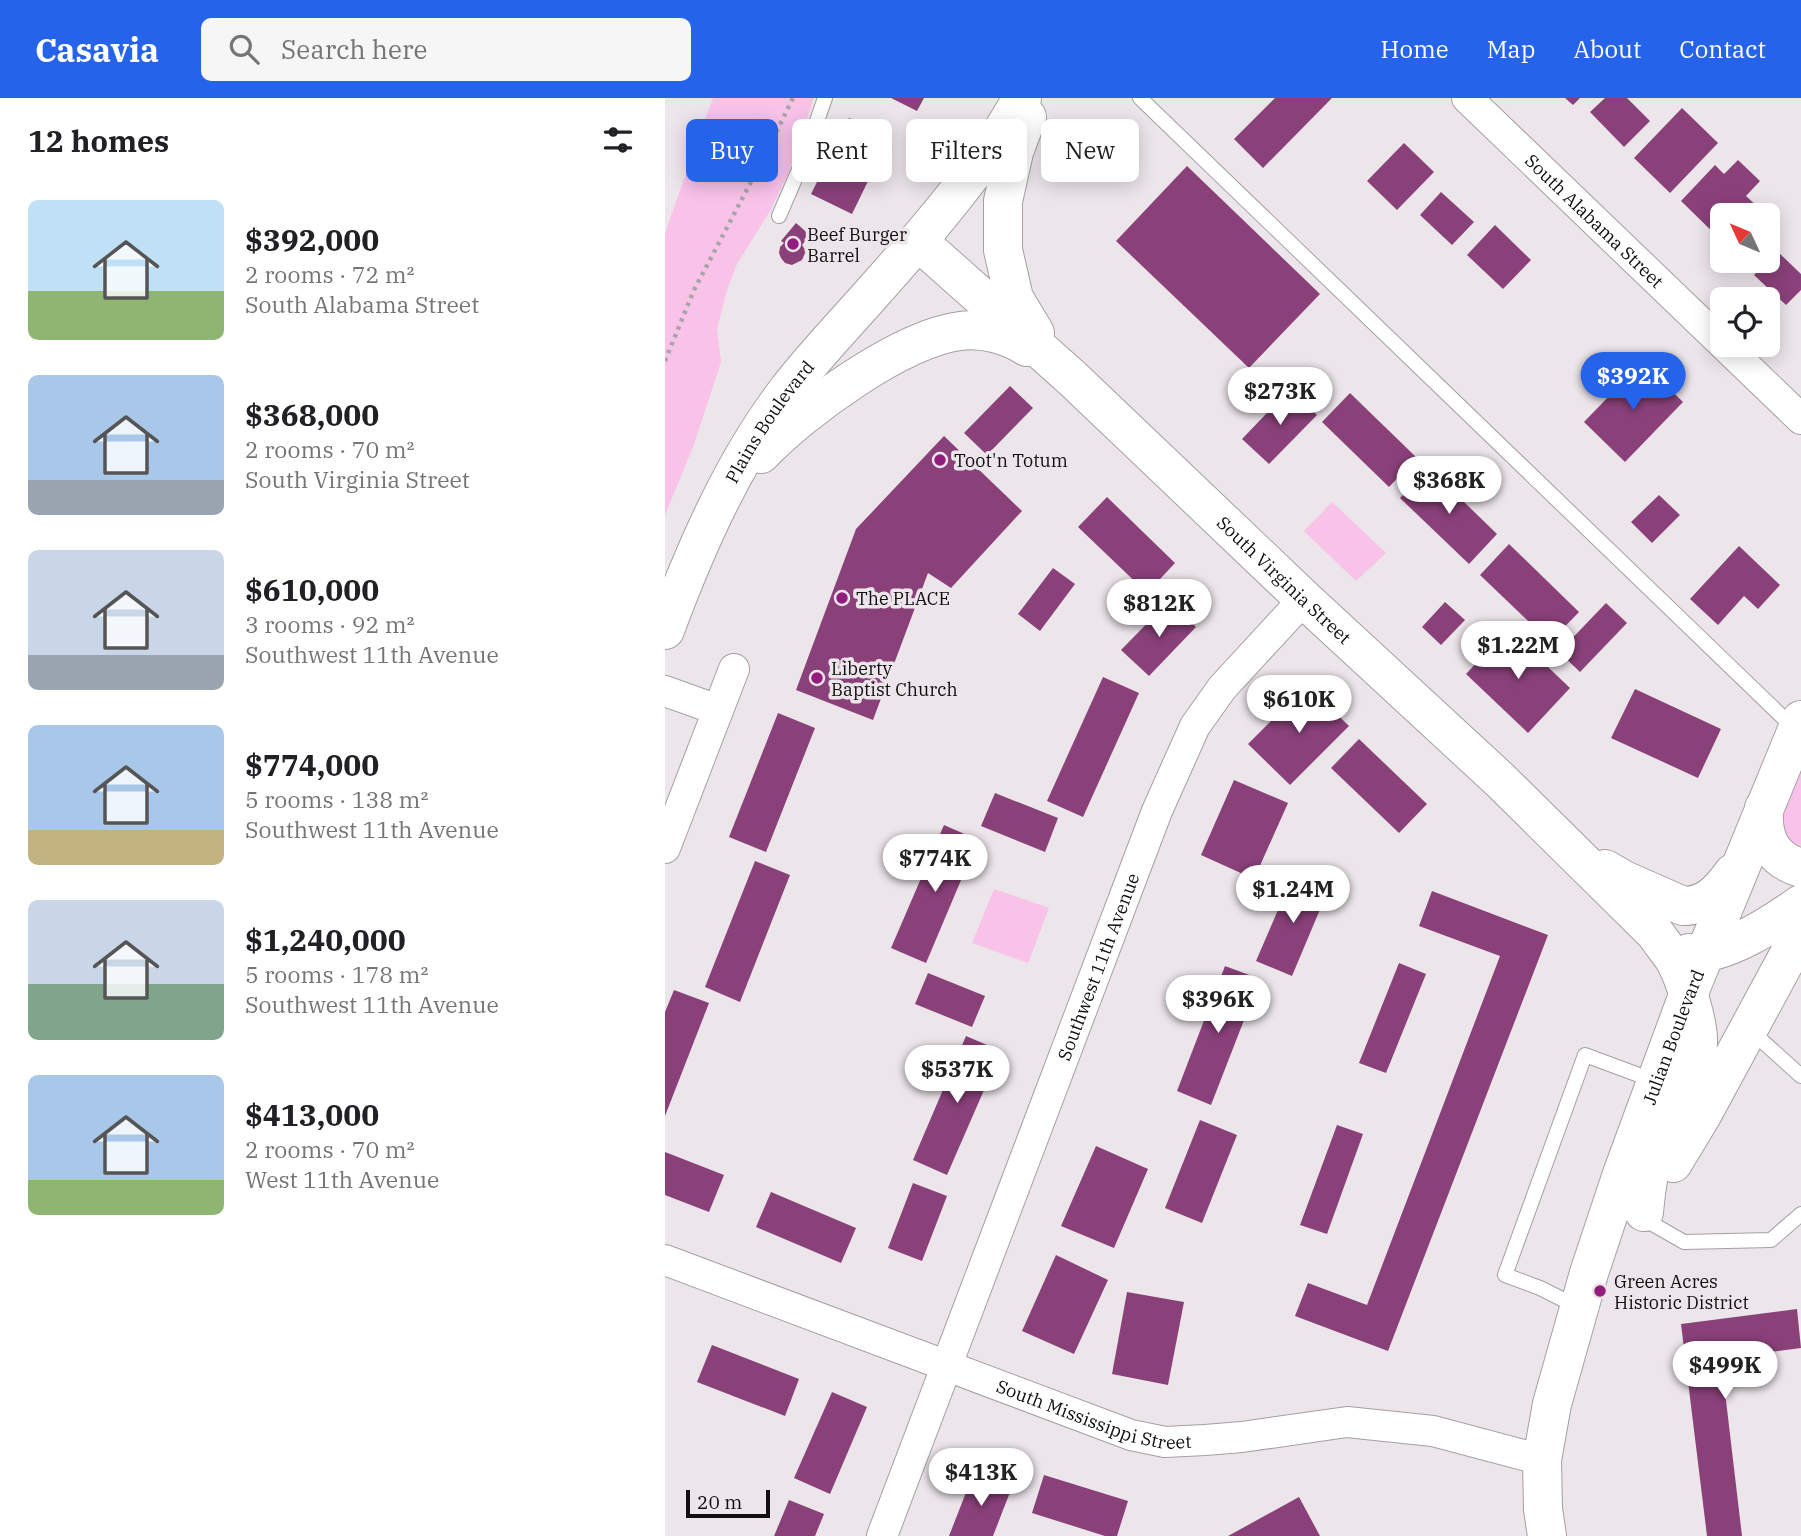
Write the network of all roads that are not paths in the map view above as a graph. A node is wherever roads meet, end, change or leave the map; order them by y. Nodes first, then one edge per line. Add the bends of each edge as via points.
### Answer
1 (825, 98) edge
2 (1022, 98) edge
3 (1034, 98) edge
4 (1140, 98) edge
5 (1467, 98) edge
6 (779, 216) dead end
7 (918, 241) junction
8 (1710, 332) edge
9 (1737, 357) edge
10 (1072, 378) junction
11 (1801, 419) edge
12 (726, 490) junction
13 (1304, 599) junction
14 (665, 630) edge
15 (734, 669) dead end
16 (665, 691) edge
17 (718, 710) junction
18 (1798, 725) edge
19 (1764, 808) junction
20 (1557, 836) junction
21 (665, 848) edge
22 (1743, 860) junction
23 (1801, 868) edge
24 (1801, 904) edge
25 (1801, 932) edge
26 (1655, 933) junction
27 (1704, 954) junction
28 (1688, 995) junction
29 (1749, 1029) junction
30 (1801, 1076) edge
31 (1656, 1082) junction
32 (1642, 1214) junction
33 (1801, 1214) edge
34 (665, 1260) edge
35 (1580, 1308) junction
36 (1565, 1362) junction
37 (946, 1367) junction
38 (1542, 1460) junction
39 (881, 1536) edge
40 (1547, 1536) edge

1 - 6 lane
2 - 7 street, Plains Boulevard via 998,138
3 - 10 street via 1014,152 1003,201 1003,250 1014,299
4 - 18 lane
5 - 8 street, South Alabama Street
7 - 10 street, South Virginia Street
7 - 12 street, Plains Boulevard via 786,392
9 - 11 street, South Alabama Street
10 - 12 street via 1016,340 990,332 962,331 937,337 874,366 821,401 774,440
10 - 13 street, South Virginia Street
12 - 14 street, Plains Boulevard
13 - 20 street, South Virginia Street
13 - 37 street, Southwest 11th Avenue via 1222,688 1195,726 1157,811
15 - 17 street
16 - 17 street
17 - 21 street
18 - 19 street, Julian Boulevard
19 - 22 street, Julian Boulevard
19 - 23 street via 1768,842 1778,857
20 - 22 street via 1624,880 1683,906 1702,903 1717,893
20 - 26 street, South Virginia Street
22 - 27 street, Julian Boulevard
24 - 27 street via 1771,925
25 - 29 street, Julian Boulevard
26 - 27 street via 1678,950
26 - 28 street, South Virginia Street via 1675,961
27 - 28 street, Julian Boulevard
28 - 31 street, Julian Boulevard
28 - 32 street, South Virginia Street via 1698,1042 1694,1066 1654,1157
29 - 30 lane
29 - 32 street, Julian Boulevard
31 - 35 street, Julian Boulevard
31 - 35 lane via 1585,1055 1505,1275
32 - 33 lane via 1684,1242 1771,1240
32 - 36 street, Julian Boulevard via 1583,1316
34 - 37 street, South Mississippi Street
35 - 36 street, Julian Boulevard
36 - 38 street, Julian Boulevard
37 - 38 street, South Mississippi Street via 1131,1435 1165,1442 1347,1423 1433,1431
37 - 39 street, Southwest 11th Avenue
38 - 40 street, Julian Boulevard

